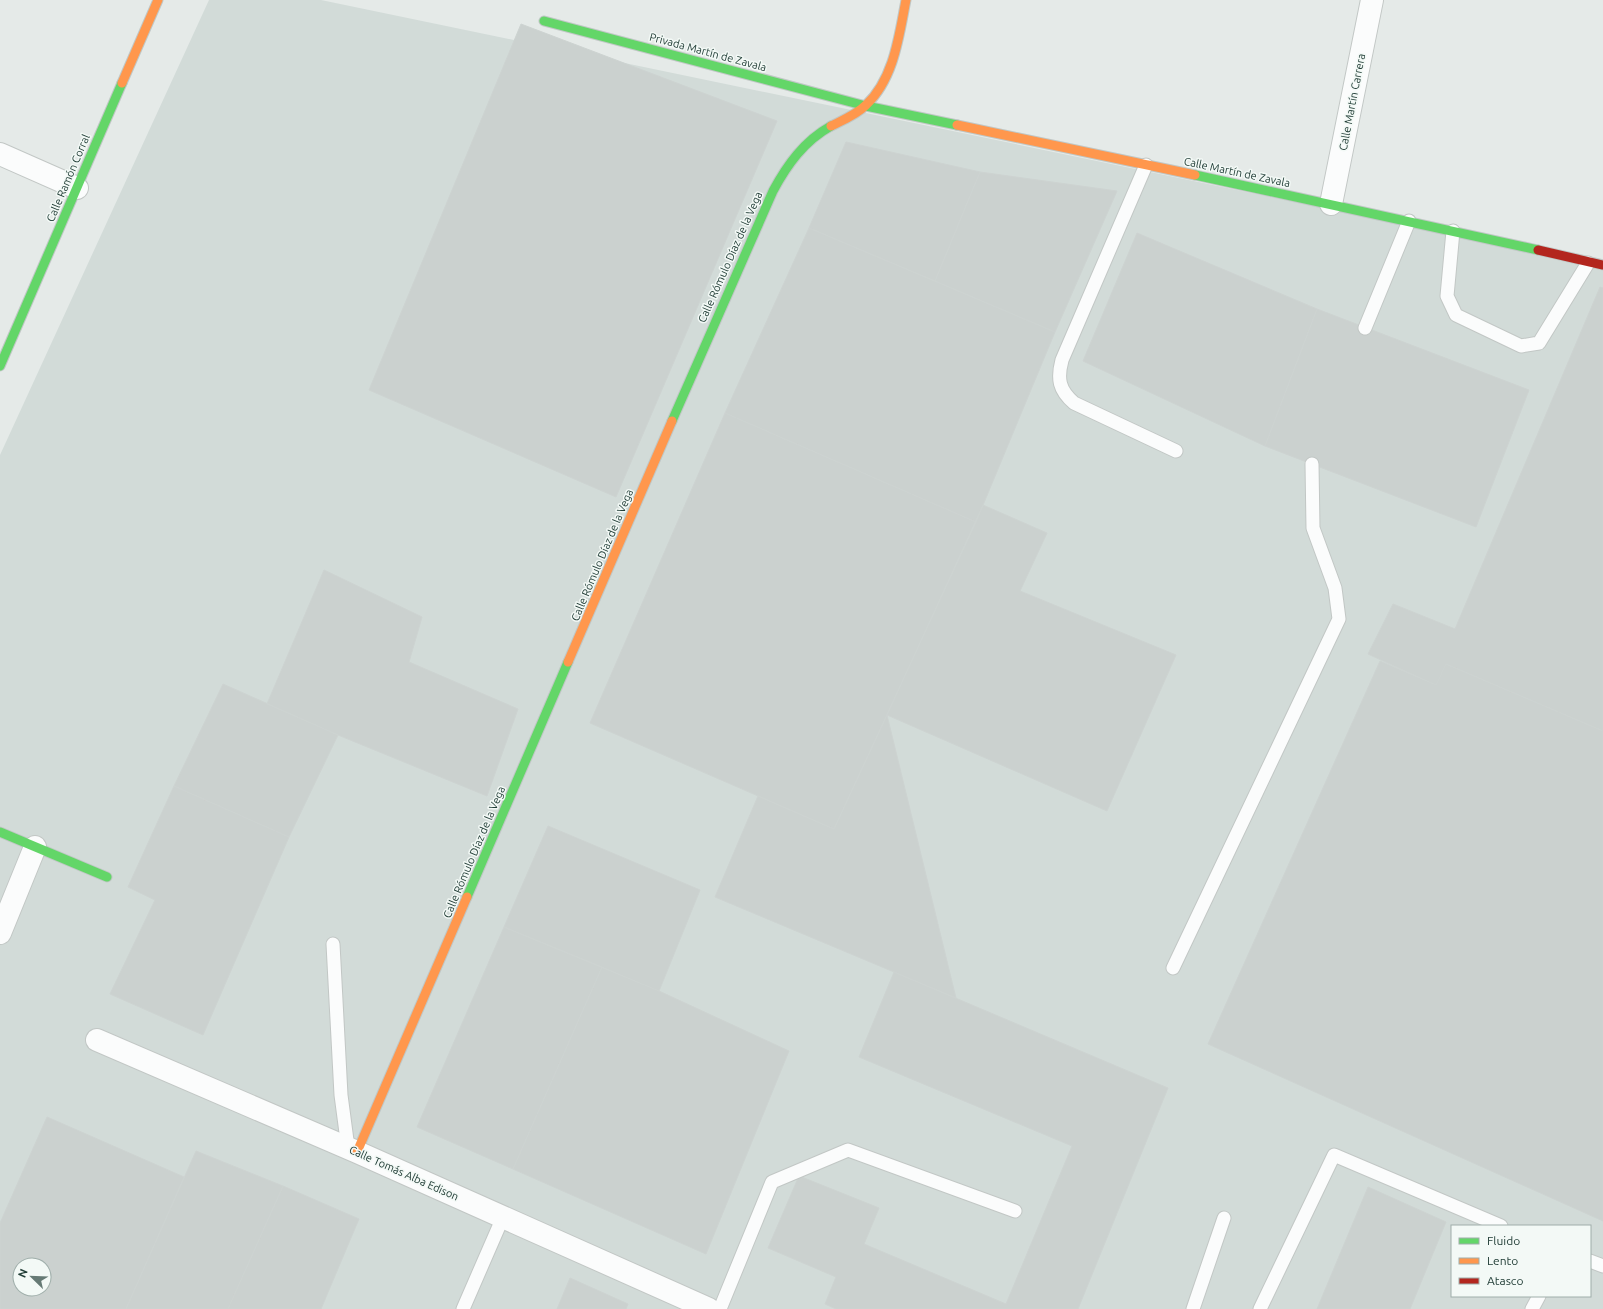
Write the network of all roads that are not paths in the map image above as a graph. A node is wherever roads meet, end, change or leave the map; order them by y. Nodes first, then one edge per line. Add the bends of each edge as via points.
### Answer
1 (158, 0) edge
2 (906, 0) edge
3 (1372, 0) edge
4 (544, 22) dead end
5 (866, 106) junction
6 (0, 154) edge
7 (1146, 165) junction
8 (77, 188) junction
9 (1331, 204) junction
10 (1409, 221) junction
11 (1453, 231) junction
12 (1588, 263) junction
13 (1603, 265) edge
14 (1365, 328) dead end
15 (0, 366) edge
16 (1176, 451) dead end
17 (1312, 464) dead end
18 (0, 832) edge
19 (35, 847) junction
20 (107, 877) dead end
21 (0, 933) edge
22 (334, 944) dead end
23 (1173, 968) dead end
24 (97, 1040) dead end
25 (353, 1150) junction
26 (1015, 1211) dead end
27 (503, 1217) junction
28 (1224, 1218) dead end
29 (1499, 1225) edge
30 (1591, 1261) edge
31 (1603, 1266) edge
32 (1538, 1297) edge
33 (463, 1309) edge
34 (709, 1309) edge
35 (720, 1309) edge
36 (1193, 1309) edge
37 (1260, 1309) edge
38 (1532, 1309) edge

1 - 8 street, Calle Ramón Corral
2 - 5 street, Calle Rómulo Díaz de la Vega via 891,65 882,85
3 - 9 street, Calle Martín Carrera
4 - 5 street, Privada Martín de Zavala
5 - 7 street, Calle Martín de Zavala
5 - 25 street, Calle Rómulo Díaz de la Vega via 822,132 797,154 767,202
6 - 8 street
7 - 9 street, Calle Martín de Zavala
7 - 16 lane via 1059,371 1060,384 1065,395 1074,403
8 - 15 street, Calle Ramón Corral
9 - 10 street, Calle Martín de Zavala
10 - 11 street, Calle Martín de Zavala
10 - 14 lane
11 - 12 street, Calle Martín de Zavala
11 - 12 lane via 1447,296 1456,315 1521,346 1539,343
12 - 13 street, Calle Martín de Zavala
17 - 23 lane via 1313,528 1335,588 1339,619
18 - 19 street
19 - 20 street
19 - 21 street
22 - 25 lane via 341,1095
24 - 25 street, Calle Tomás Alba Edison
25 - 27 street, Calle Tomás Alba Edison
26 - 35 lane via 848,1150 772,1182
27 - 33 lane
27 - 34 street, Calle Tomás Alba Edison
28 - 36 lane
29 - 37 lane via 1334,1155
30 - 31 lane
32 - 38 lane

